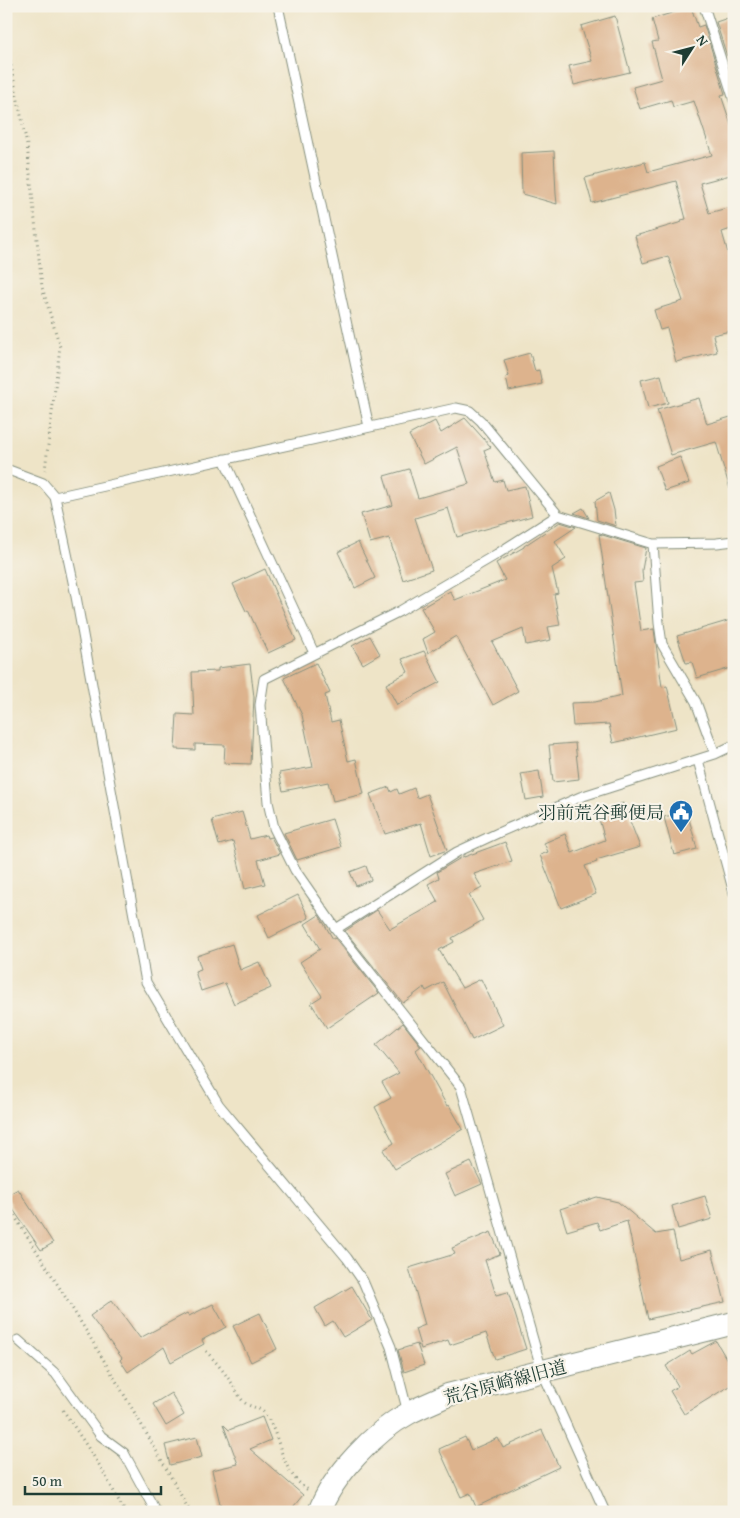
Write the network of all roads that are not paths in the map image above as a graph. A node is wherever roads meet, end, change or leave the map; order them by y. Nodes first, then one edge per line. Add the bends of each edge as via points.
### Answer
1 (278, 6) edge
2 (704, 6) edge
3 (734, 100) edge
4 (369, 427) junction
5 (224, 459) junction
6 (6, 468) edge
7 (55, 497) junction
8 (558, 515) junction
9 (734, 540) edge
10 (653, 544) junction
11 (314, 653) junction
12 (734, 745) edge
13 (715, 754) junction
14 (698, 760) junction
15 (734, 893) edge
16 (336, 929) junction
17 (734, 1323) edge
18 (18, 1340) dead end
19 (542, 1371) junction
20 (408, 1413) junction
21 (322, 1506) edge
22 (156, 1512) edge
23 (605, 1512) edge

1 - 4 lane
2 - 3 lane
4 - 5 lane
4 - 8 lane via 456,408 470,411
5 - 7 lane
5 - 11 lane
6 - 7 lane via 43,483
7 - 20 lane via 76,591 146,982 218,1105 363,1281 390,1347
8 - 10 lane
8 - 11 lane via 400,611
9 - 10 lane
10 - 13 lane via 662,644 696,702
11 - 16 lane via 264,679 260,705 268,802 274,828 295,870
12 - 13 lane
13 - 14 lane
14 - 15 lane
14 - 16 lane via 580,797 457,852
16 - 19 lane via 461,1087
17 - 19 street, 荒谷原崎線旧道
18 - 22 lane via 56,1374 101,1436 124,1453
19 - 20 street, 荒谷原崎線旧道 via 448,1395
19 - 23 lane
20 - 21 street, 荒谷原崎線旧道 via 347,1465

